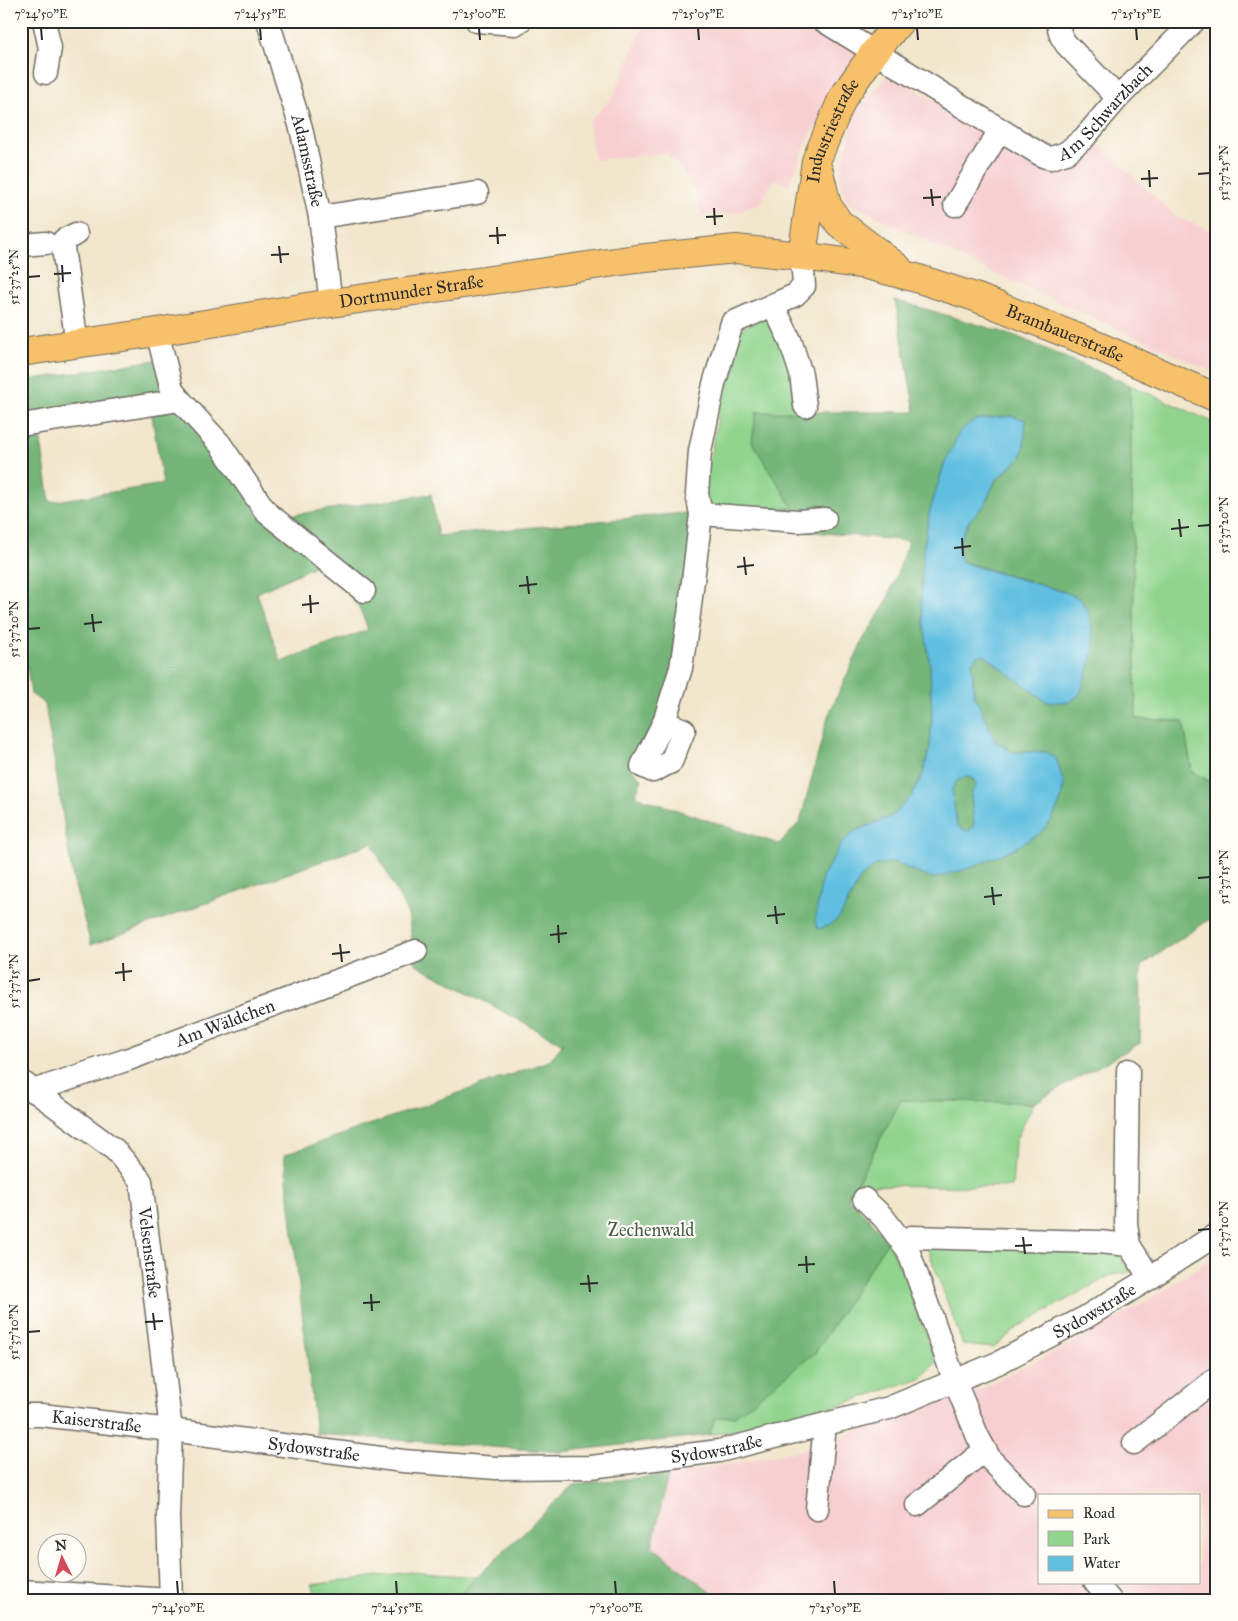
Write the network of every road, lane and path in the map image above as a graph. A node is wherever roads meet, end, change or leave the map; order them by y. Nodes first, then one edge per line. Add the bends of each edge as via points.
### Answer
1 (44, 21) edge
2 (268, 21) edge
3 (477, 21) edge
4 (520, 21) edge
5 (824, 21) edge
6 (900, 21) edge
7 (1056, 21) edge
8 (1194, 21) edge
9 (874, 53) junction
10 (46, 73) dead end
11 (1118, 98) junction
12 (1000, 130) junction
13 (816, 161) junction
14 (477, 193) dead end
15 (955, 205) dead end
16 (320, 217) junction
17 (76, 234) dead end
18 (46, 243) dead end
19 (21, 245) edge
20 (802, 256) junction
21 (909, 276) junction
22 (331, 303) junction
23 (773, 305) junction
24 (157, 332) junction
25 (78, 344) junction
26 (21, 352) edge
27 (1217, 398) edge
28 (180, 400) junction
29 (806, 406) dead end
30 (21, 425) edge
31 (701, 514) junction
32 (824, 520) dead end
33 (364, 591) dead end
34 (664, 722) dead end
35 (416, 951) dead end
36 (1128, 1070) dead end
37 (27, 1086) edge
38 (864, 1199) dead end
39 (1217, 1234) edge
40 (903, 1243) junction
41 (1129, 1245) junction
42 (1150, 1278) junction
43 (1217, 1378) edge
44 (955, 1382) junction
45 (21, 1415) edge
46 (825, 1424) junction
47 (172, 1430) junction
48 (1134, 1443) dead end
49 (985, 1450) junction
50 (1024, 1494) dead end
51 (917, 1505) dead end
52 (817, 1509) dead end
53 (1098, 1584) edge
54 (24, 1594) edge
55 (79, 1597) edge
56 (171, 1600) edge
57 (1110, 1600) edge

1 - 10 street via 50,48
2 - 16 street, Adamsstraße via 301,128
3 - 4 street via 515,24
5 - 9 street, Am Schwarzbach
6 - 9 main road, Industriestraße
7 - 11 street via 1066,44
8 - 11 street, Am Schwarzbach
9 - 12 street, Am Schwarzbach
9 - 13 main road, Industriestraße via 843,97
11 - 12 street, Am Schwarzbach via 1084,138 1058,157 1043,156
12 - 15 street
13 - 20 main road, Industriestraße
13 - 21 main road, Brambauerstraße via 827,205 840,223
14 - 16 street
16 - 22 street, Adamsstraße
17 - 25 street via 64,240 63,248
18 - 19 street
20 - 21 main road, Brambauerstraße
20 - 22 main road, Dortmunder Straße via 736,250 636,259
20 - 23 street via 804,286 795,295
21 - 27 main road, Brambauerstraße via 975,297
22 - 24 main road, Dortmunder Straße
23 - 29 street via 790,340 801,374
23 - 31 street via 732,323 714,384 700,451 697,494
24 - 25 main road, Dortmunder Straße
24 - 28 street via 172,390
25 - 26 main road, Dortmunder Straße
28 - 30 street
28 - 33 street via 220,444 266,512
31 - 32 street
31 - 34 street via 681,668
35 - 37 street, Am Wäldchen via 129,1059
36 - 41 street via 1126,1223
37 - 47 street, Velsenstraße via 115,1150 140,1181
38 - 40 street
39 - 42 street, Sydowstraße
40 - 41 street via 910,1237
40 - 44 street
41 - 42 street
42 - 44 street, Sydowstraße via 998,1364
43 - 48 street
44 - 46 street, Sydowstraße via 890,1408
44 - 49 street
45 - 47 street, Kaiserstraße
46 - 47 street, Sydowstraße via 719,1451 590,1466 496,1468 402,1461
46 - 52 street
47 - 56 street, Velsenstraße via 168,1516
49 - 50 street
49 - 51 street
53 - 57 street
54 - 55 street
55 - 56 street

